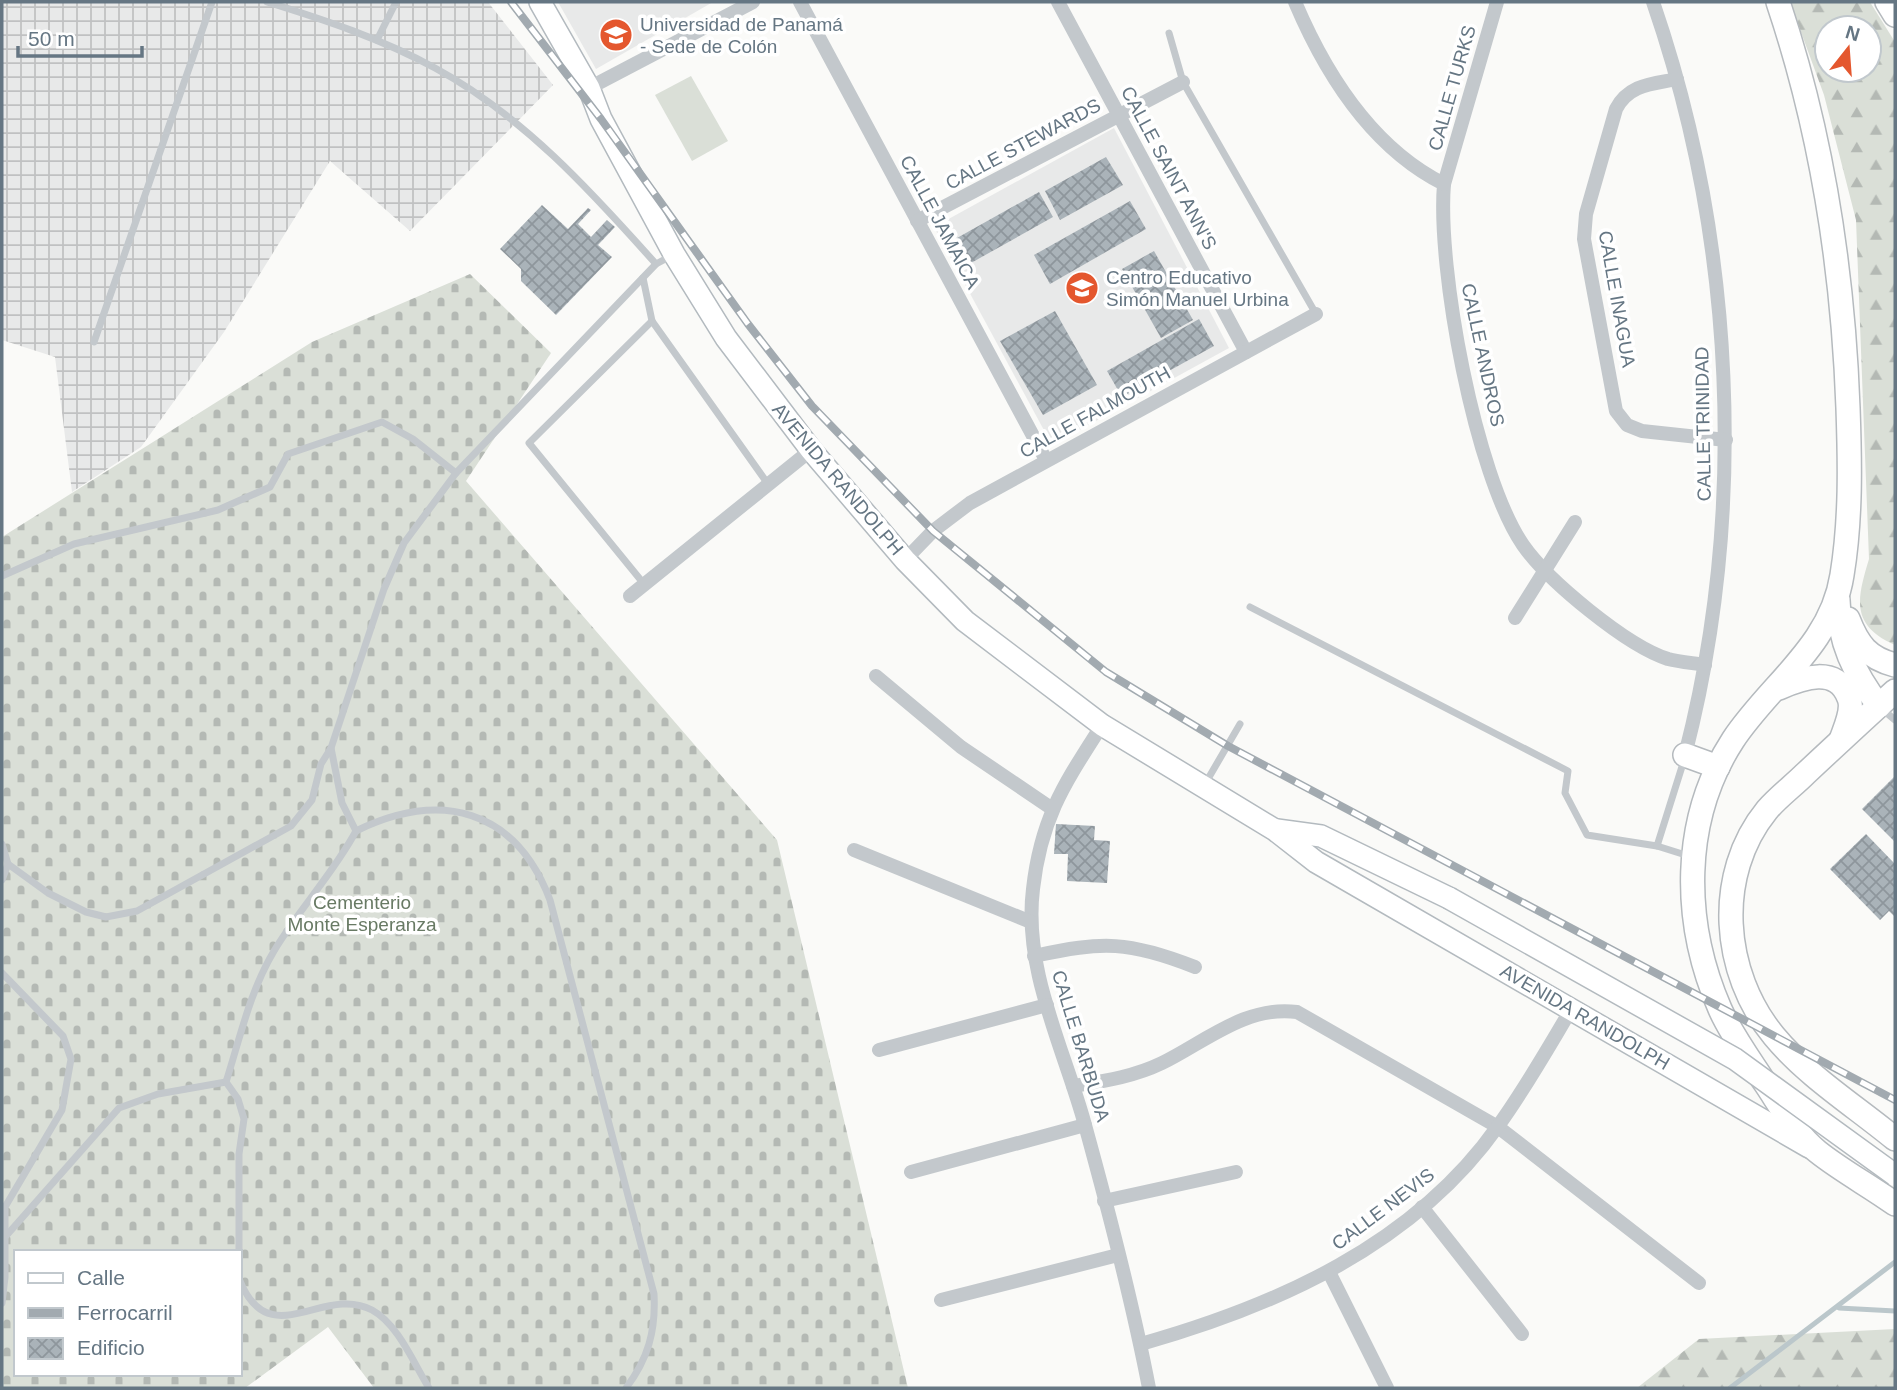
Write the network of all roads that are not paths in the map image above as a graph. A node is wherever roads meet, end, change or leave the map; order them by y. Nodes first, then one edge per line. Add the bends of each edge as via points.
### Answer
1 (212, 2) edge
2 (267, 2) edge
3 (396, 2) edge
4 (540, 2) edge
5 (753, 2) edge
6 (800, 2) edge
7 (1058, 2) edge
8 (1295, 2) edge
9 (1497, 2) edge
10 (1653, 2) edge
11 (1778, 2) edge
12 (1887, 2) edge
13 (1895, 15) edge
14 (1169, 33) dead end
15 (377, 40) junction
16 (1677, 79) junction
17 (1183, 82) junction
18 (589, 88) junction
19 (1119, 115) junction
20 (1444, 184) junction
21 (917, 221) junction
22 (665, 259) junction
23 (643, 278) junction
24 (1316, 314) joint
25 (652, 321) junction
26 (94, 342) dead end
27 (1246, 352) junction
28 (1726, 440) junction
29 (811, 450) junction
30 (1046, 460) junction
31 (456, 473) junction
32 (768, 485) junction
33 (1575, 522) dead end
34 (905, 560) junction
35 (1546, 570) junction
36 (2, 576) edge
37 (645, 584) junction
38 (1838, 594) junction
39 (630, 596) dead end
40 (1250, 607) dead end
41 (1515, 618) dead end
42 (1705, 665) junction
43 (1895, 666) edge
44 (876, 676) dead end
45 (1776, 690) junction
46 (1890, 706) edge
47 (1240, 724) dead end
48 (1102, 725) junction
49 (1841, 740) junction
50 (331, 748) junction
51 (1685, 755) junction
52 (1718, 767) junction
53 (1203, 787) junction
54 (1051, 808) junction
55 (1275, 830) junction
56 (356, 831) junction
57 (2, 844) edge
58 (1657, 846) junction
59 (854, 850) dead end
60 (1692, 857) junction
61 (8, 864) junction
62 (2, 880) edge
63 (1031, 922) junction
64 (1034, 956) junction
65 (1195, 967) dead end
66 (2, 972) edge
67 (1047, 1005) junction
68 (1572, 1009) junction
69 (878, 1050) dead end
70 (226, 1082) junction
71 (1073, 1086) junction
72 (1085, 1125) junction
73 (1498, 1126) junction
74 (1895, 1139) edge
75 (1816, 1150) junction
76 (911, 1172) dead end
77 (1236, 1172) dead end
78 (1895, 1175) edge
79 (1104, 1201) junction
80 (1895, 1204) edge
81 (1422, 1207) junction
82 (6, 1236) junction
83 (239, 1250) edge
84 (1118, 1255) junction
85 (1329, 1272) junction
86 (1699, 1283) dead end
87 (242, 1286) edge
88 (941, 1300) dead end
89 (2, 1303) edge
90 (1522, 1334) dead end
91 (1140, 1345) junction
92 (429, 1388) edge
93 (626, 1388) edge
94 (1149, 1388) edge
95 (1387, 1388) edge

1 - 26 lane
2 - 15 lane
3 - 15 lane
4 - 18 main road, AVENIDA RANDOLPH
5 - 18 street
6 - 21 street, CALLE JAMAICA
7 - 19 street, CALLE SAINT ANN'S
8 - 20 street via 1340,88 1379,138 1414,169
9 - 20 street, CALLE TURKS
10 - 16 street, CALLE TRINIDAD
11 - 38 main road via 1823,170 1845,316 1850,466
12 - 13 main road
14 - 17 lane
15 - 22 lane via 436,68 509,117
16 - 28 street, CALLE TRINIDAD via 1710,242 1721,329
16 - 28 street, CALLE INAGUA via 1639,87 1619,102 1586,214 1586,256 1616,411 1627,425 1642,431
17 - 19 street, CALLE STEWARDS
17 - 24 lane
18 - 22 main road, AVENIDA RANDOLPH
19 - 21 street, CALLE STEWARDS
19 - 27 street, CALLE SAINT ANN'S
20 - 35 street, CALLE ANDROS via 1448,287 1477,424 1505,509 1523,545
21 - 30 street, CALLE JAMAICA
22 - 23 lane
22 - 29 main road, AVENIDA RANDOLPH
23 - 25 lane
23 - 31 lane
24 - 27 street, CALLE FALMOUTH
25 - 32 lane
25 - 37 lane via 528,443
27 - 30 street, CALLE FALMOUTH
28 - 42 street, CALLE TRINIDAD via 1717,587
29 - 32 street
29 - 34 main road, AVENIDA RANDOLPH
30 - 34 street, CALLE FALMOUTH via 970,503
31 - 36 lane via 414,439 382,422 288,454 270,487 218,510 74,544
31 - 50 lane via 404,543
32 - 37 street
33 - 35 street
34 - 48 main road, AVENIDA RANDOLPH via 965,621
35 - 41 street
35 - 42 street, CALLE ANDROS via 1639,646 1669,659
37 - 39 street
38 - 43 main road via 1857,643 1874,658
38 - 45 main road via 1813,645
38 - 46 main road via 1846,654 1860,682
40 - 58 lane via 1568,771 1565,793 1587,835
42 - 51 street, CALLE TRINIDAD
44 - 54 street via 961,747
45 - 49 main road via 1819,675 1839,684 1850,699
45 - 52 main road via 1734,738
46 - 49 main road
47 - 53 lane
48 - 53 main road, AVENIDA RANDOLPH
48 - 54 street, CALLE BARBUDA
49 - 74 main road via 1767,810 1747,841 1734,877 1733,949 1741,977 1773,1035 1795,1059
50 - 56 lane via 342,803
50 - 61 lane via 321,764 312,800 291,826 137,911 106,917 86,912 48,893
51 - 52 main road
51 - 58 lane, CALLE TRINIDAD
52 - 60 main road
53 - 55 main road, AVENIDA RANDOLPH
54 - 63 street, CALLE BARBUDA via 1039,847
55 - 68 main road, AVENIDA RANDOLPH via 1316,862
55 - 78 main road, AVENIDA RANDOLPH, bridge via 1321,836 1449,898 1735,1059
56 - 70 lane via 261,974
56 - 93 lane via 408,811 463,812 508,835 541,876 654,1294 652,1341
57 - 61 lane
58 - 60 lane
59 - 63 street
60 - 75 main road via 1692,899 1699,938 1720,1009 1785,1112
61 - 62 lane
63 - 64 street, CALLE BARBUDA
64 - 65 street via 1086,944 1112,944 1139,947
64 - 67 street, CALLE BARBUDA
66 - 82 lane via 63,1036 71,1059 62,1110 6,1203
67 - 69 street
67 - 71 street, CALLE BARBUDA
68 - 73 street, CALLE NEVIS
68 - 75 main road, AVENIDA RANDOLPH
70 - 82 lane via 158,1094 119,1108
70 - 83 lane via 244,1119 239,1154
71 - 72 street, CALLE BARBUDA
71 - 73 street via 1125,1078 1256,1014 1277,1009 1297,1012
72 - 76 street
72 - 79 street, CALLE BARBUDA
73 - 81 street, CALLE NEVIS via 1448,1186
73 - 86 street
75 - 80 main road, AVENIDA RANDOLPH
77 - 79 street
79 - 84 street, CALLE BARBUDA
81 - 85 street, CALLE NEVIS
81 - 90 street
82 - 89 lane
84 - 88 street
84 - 91 street, CALLE BARBUDA
85 - 91 street, CALLE NEVIS via 1208,1325
85 - 95 street
87 - 92 lane via 247,1298 261,1310 279,1317 331,1304 352,1303 372,1310 388,1322
91 - 94 street, CALLE BARBUDA

